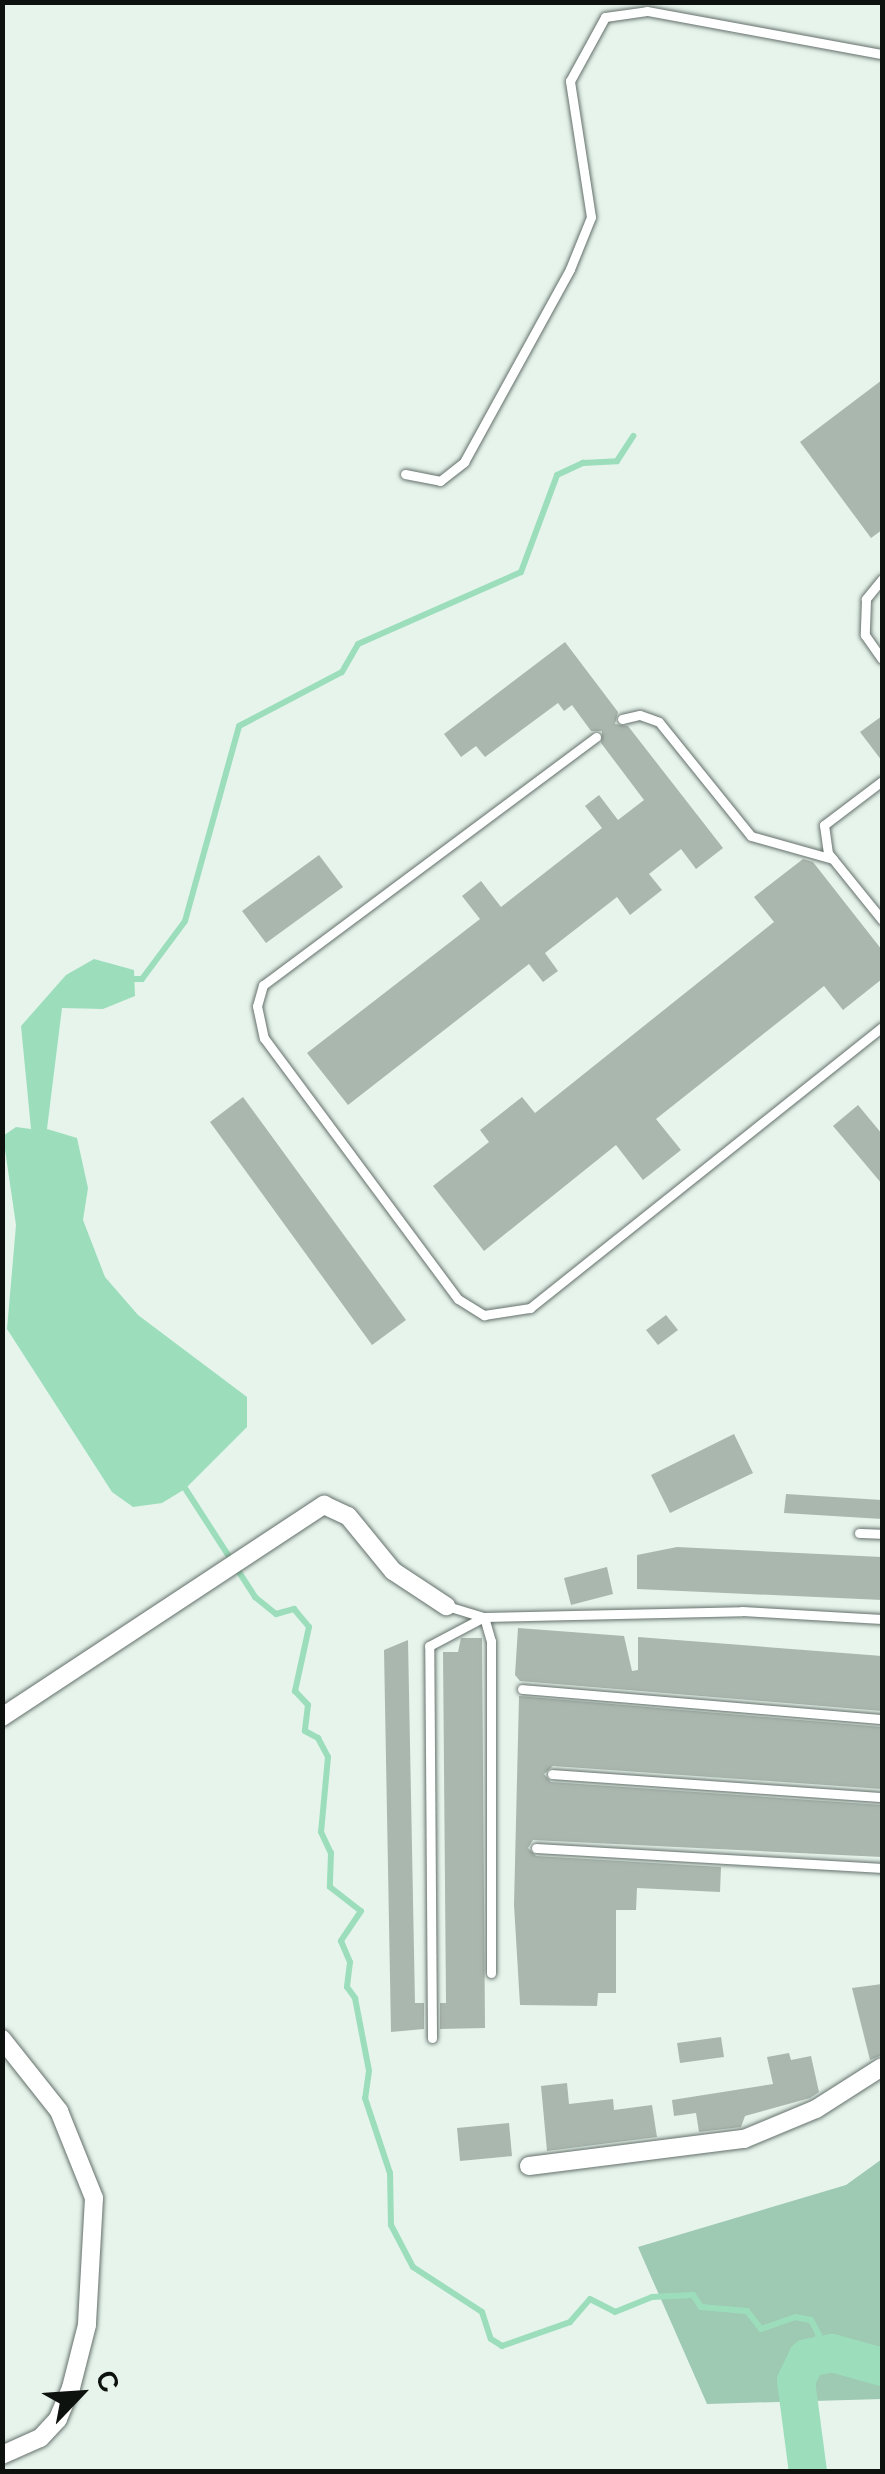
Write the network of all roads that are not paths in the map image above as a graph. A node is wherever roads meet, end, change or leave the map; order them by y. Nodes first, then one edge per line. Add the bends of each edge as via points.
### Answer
1 (882, 54) edge
2 (406, 474) dead end
3 (882, 580) edge
4 (882, 659) edge
5 (622, 718) dead end
6 (596, 737) dead end
7 (882, 781) edge
8 (833, 860) junction
9 (882, 920) edge
10 (882, 1027) edge
11 (859, 1533) dead end
12 (882, 1534) edge
13 (446, 1606) joint
14 (484, 1617) junction
15 (882, 1619) edge
16 (522, 1690) dead end
17 (2, 1717) edge
18 (882, 1719) edge
19 (552, 1774) dead end
20 (882, 1797) edge
21 (536, 1848) dead end
22 (882, 1868) edge
23 (491, 1973) dead end
24 (2, 2038) edge
25 (432, 2038) dead end
26 (882, 2067) edge
27 (530, 2166) dead end
28 (2, 2455) edge

1 - 2 lane via 647,10 604,17 570,80 591,217 570,269 464,462 440,481
3 - 4 lane via 866,598 865,635
5 - 8 lane via 659,722 751,836
6 - 10 lane via 263,985 257,1006 264,1038 458,1299 484,1316 530,1308
7 - 8 lane via 824,826
8 - 9 lane
11 - 12 lane
13 - 14 lane
13 - 17 street via 393,1571 348,1516 324,1504
14 - 15 lane via 742,1611
14 - 23 lane via 492,1641
14 - 25 lane via 429,1646
16 - 18 lane
19 - 20 lane
21 - 22 lane
24 - 28 street via 59,2110 94,2198 88,2325 71,2388 58,2419 40,2438
26 - 27 street via 816,2109 744,2139

